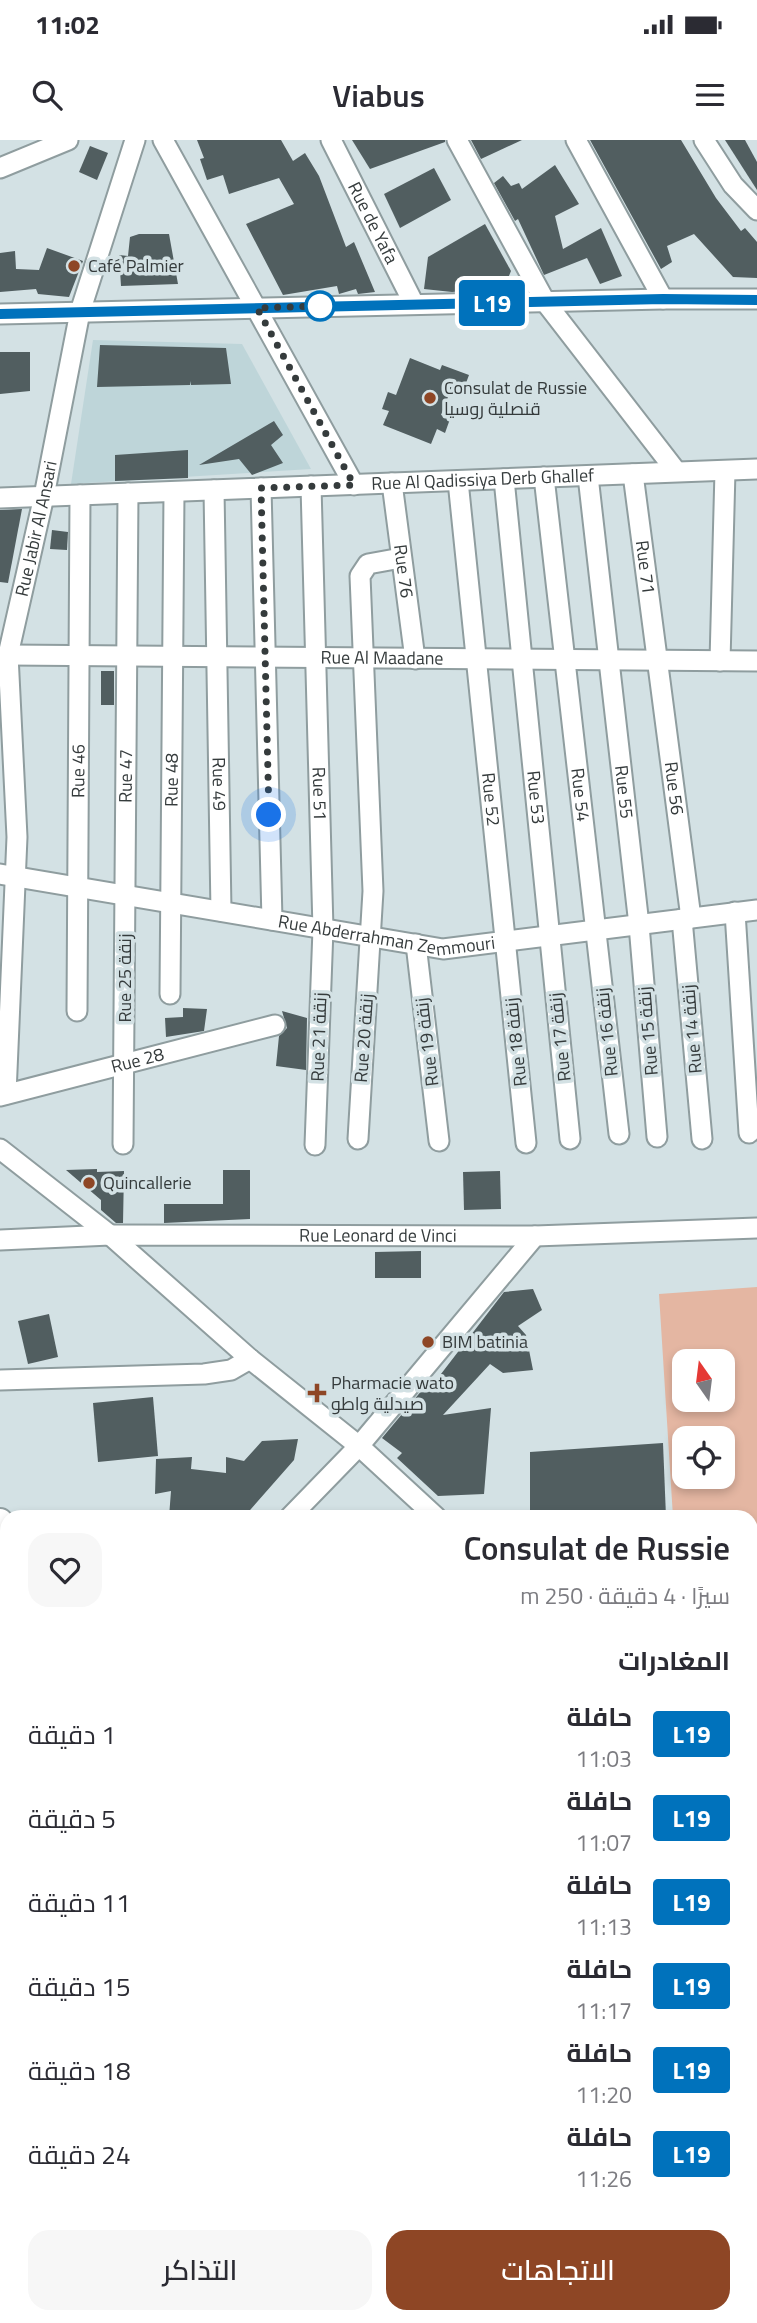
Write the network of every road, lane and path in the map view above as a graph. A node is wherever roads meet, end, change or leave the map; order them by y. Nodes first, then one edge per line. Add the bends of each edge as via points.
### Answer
1 (68, 140) edge
2 (135, 140) edge
3 (163, 140) edge
4 (331, 140) edge
5 (457, 140) edge
6 (576, 140) edge
7 (704, 140) edge
8 (0, 169) edge
9 (757, 210) edge
10 (663, 299) junction
11 (757, 299) edge
12 (546, 303) junction
13 (414, 304) junction
14 (257, 308) junction
15 (80, 312) junction
16 (0, 314) edge
17 (757, 470) edge
18 (676, 471) junction
19 (725, 471) junction
20 (634, 474) junction
21 (588, 476) junction
22 (544, 477) junction
23 (504, 479) junction
24 (458, 481) junction
25 (392, 483) junction
26 (354, 485) junction
27 (312, 486) junction
28 (261, 488) junction
29 (215, 490) junction
30 (174, 492) junction
31 (128, 493) junction
32 (80, 495) junction
33 (44, 496) junction
34 (0, 498) edge
35 (401, 558) junction
36 (79, 657) junction
37 (127, 657) junction
38 (172, 657) junction
39 (217, 658) junction
40 (265, 658) junction
41 (316, 658) junction
42 (364, 658) junction
43 (415, 659) junction
44 (477, 659) junction
45 (522, 659) junction
46 (565, 659) junction
47 (4, 660) edge
48 (608, 660) junction
49 (658, 660) junction
50 (720, 661) junction
51 (757, 661) edge
52 (9, 835) edge
53 (9, 876) edge
54 (77, 887) junction
55 (125, 895) junction
56 (171, 903) junction
57 (757, 910) edge
58 (221, 911) junction
59 (735, 912) junction
60 (687, 918) junction
61 (272, 920) junction
62 (639, 925) junction
63 (323, 929) junction
64 (596, 930) junction
65 (371, 936) junction
66 (550, 936) junction
67 (505, 941) junction
68 (416, 944) junction
69 (170, 995) dead end
70 (77, 1011) dead end
71 (275, 1026) dead end
72 (124, 1061) junction
73 (3, 1095) edge
74 (749, 1133) dead end
75 (619, 1134) dead end
76 (657, 1137) dead end
77 (358, 1139) dead end
78 (570, 1139) dead end
79 (702, 1139) dead end
80 (439, 1141) dead end
81 (526, 1143) dead end
82 (124, 1144) dead end
83 (315, 1145) dead end
84 (0, 1149) edge
85 (757, 1228) edge
86 (110, 1235) junction
87 (535, 1236) junction
88 (0, 1240) edge
89 (250, 1359) junction
90 (0, 1380) edge
91 (359, 1446) junction
92 (297, 1510) edge
93 (428, 1510) edge

1 - 8 street
2 - 15 street, Rue Jabir Al Ansari
3 - 14 street
4 - 13 street, Rue de Yafa
5 - 12 street
6 - 10 street
7 - 9 street via 733,185
10 - 11 street
10 - 12 street
12 - 13 street
12 - 18 street
13 - 14 street
14 - 15 street
14 - 26 street
15 - 16 street
15 - 33 street, Rue Jabir Al Ansari
17 - 19 street, Rue Al Qadissiya Derb Ghallef
18 - 19 street, Rue Al Qadissiya Derb Ghallef
18 - 20 street, Rue Al Qadissiya Derb Ghallef
19 - 50 street
20 - 21 street, Rue Al Qadissiya Derb Ghallef
20 - 49 street, Rue 71
21 - 22 street, Rue Al Qadissiya Derb Ghallef
21 - 48 street, Rue 55
22 - 23 street, Rue Al Qadissiya Derb Ghallef
22 - 46 street, Rue 54
23 - 24 street, Rue Al Qadissiya Derb Ghallef
23 - 45 street, Rue 53
24 - 25 street, Rue Al Qadissiya Derb Ghallef
24 - 44 street, Rue 52
25 - 26 street, Rue Al Qadissiya Derb Ghallef
25 - 35 street, Rue 76
26 - 27 street, Rue Al Qadissiya Derb Ghallef
27 - 28 street, Rue Al Qadissiya Derb Ghallef
27 - 41 street, Rue 51
28 - 29 street, Rue Al Qadissiya Derb Ghallef
28 - 40 street
29 - 30 street, Rue Al Qadissiya Derb Ghallef
29 - 39 street, Rue 49
30 - 31 street, Rue Al Qadissiya Derb Ghallef
30 - 38 street, Rue 48
31 - 32 street, Rue Al Qadissiya Derb Ghallef
31 - 37 street, Rue 47
32 - 33 street, Rue Al Qadissiya Derb Ghallef
32 - 36 street, Rue 46
33 - 34 street, Rue Al Qadissiya Derb Ghallef
33 - 47 street, Rue Jabir Al Ansari
35 - 42 street, Rue 20 زنقة via 368,564 362,570
35 - 43 street, Rue 76
36 - 37 street, Rue Al Maadane
36 - 47 street, Rue Al Maadane
36 - 54 street, Rue 46
37 - 38 street, Rue Al Maadane
37 - 55 street, Rue 47
38 - 39 street, Rue Al Maadane
38 - 56 street, Rue 48
39 - 40 street, Rue Al Maadane
39 - 58 street, Rue 49
40 - 41 street, Rue Al Maadane
40 - 61 street
41 - 42 street, Rue Al Maadane
41 - 63 street, Rue 51
42 - 43 street, Rue Al Maadane
42 - 65 street, Rue 20 زنقة
43 - 44 street, Rue Al Maadane
44 - 45 street, Rue Al Maadane
44 - 67 street, Rue 52
45 - 46 street, Rue Al Maadane
45 - 66 street, Rue 53
46 - 48 street, Rue Al Maadane
46 - 64 street, Rue 54
47 - 52 street, Rue Jabir Al Ansari
48 - 49 street, Rue Al Maadane
48 - 62 street, Rue 55
49 - 50 street, Rue Al Maadane
49 - 60 street, Rue 56
50 - 51 street, Rue Al Maadane
52 - 53 street, Rue Jabir Al Ansari
53 - 54 street, Rue Abderrahman Zemmouri
53 - 73 street, Rue Jabir Al Ansari
54 - 55 street, Rue Abderrahman Zemmouri
54 - 70 street, Rue 46
55 - 56 street, Rue Abderrahman Zemmouri
55 - 72 street, Rue 25 زنقة
56 - 58 street, Rue Abderrahman Zemmouri
56 - 69 street, Rue 48
57 - 59 street, Rue Abderrahman Zemmouri
58 - 61 street, Rue Abderrahman Zemmouri
59 - 60 street, Rue Abderrahman Zemmouri
59 - 74 street
60 - 62 street, Rue Abderrahman Zemmouri
60 - 79 street, Rue 14 زنقة
61 - 63 street, Rue Abderrahman Zemmouri
62 - 64 street, Rue Abderrahman Zemmouri
62 - 76 street, Rue 15 زنقة
63 - 65 street, Rue Abderrahman Zemmouri
63 - 83 street, Rue 21 زنقة
64 - 66 street, Rue Abderrahman Zemmouri
64 - 75 street, Rue 16 زنقة
65 - 68 street, Rue Abderrahman Zemmouri
65 - 77 street, Rue 20 زنقة
66 - 67 street, Rue Abderrahman Zemmouri
66 - 78 street, Rue 17 زنقة
67 - 68 street, Rue Abderrahman Zemmouri via 453,948
67 - 81 street, Rue 18 زنقة
68 - 80 street, Rue 19 زنقة
71 - 72 street, Rue 28
72 - 73 street, Rue 28
72 - 82 street, Rue 25 زنقة
84 - 86 street
85 - 87 street, Rue Leonard de Vinci
86 - 87 street, Rue Leonard de Vinci
86 - 88 street, Rue Leonard de Vinci
86 - 89 street
87 - 91 street
89 - 90 street via 230,1370 204,1374
89 - 91 street
91 - 92 street
91 - 93 street

